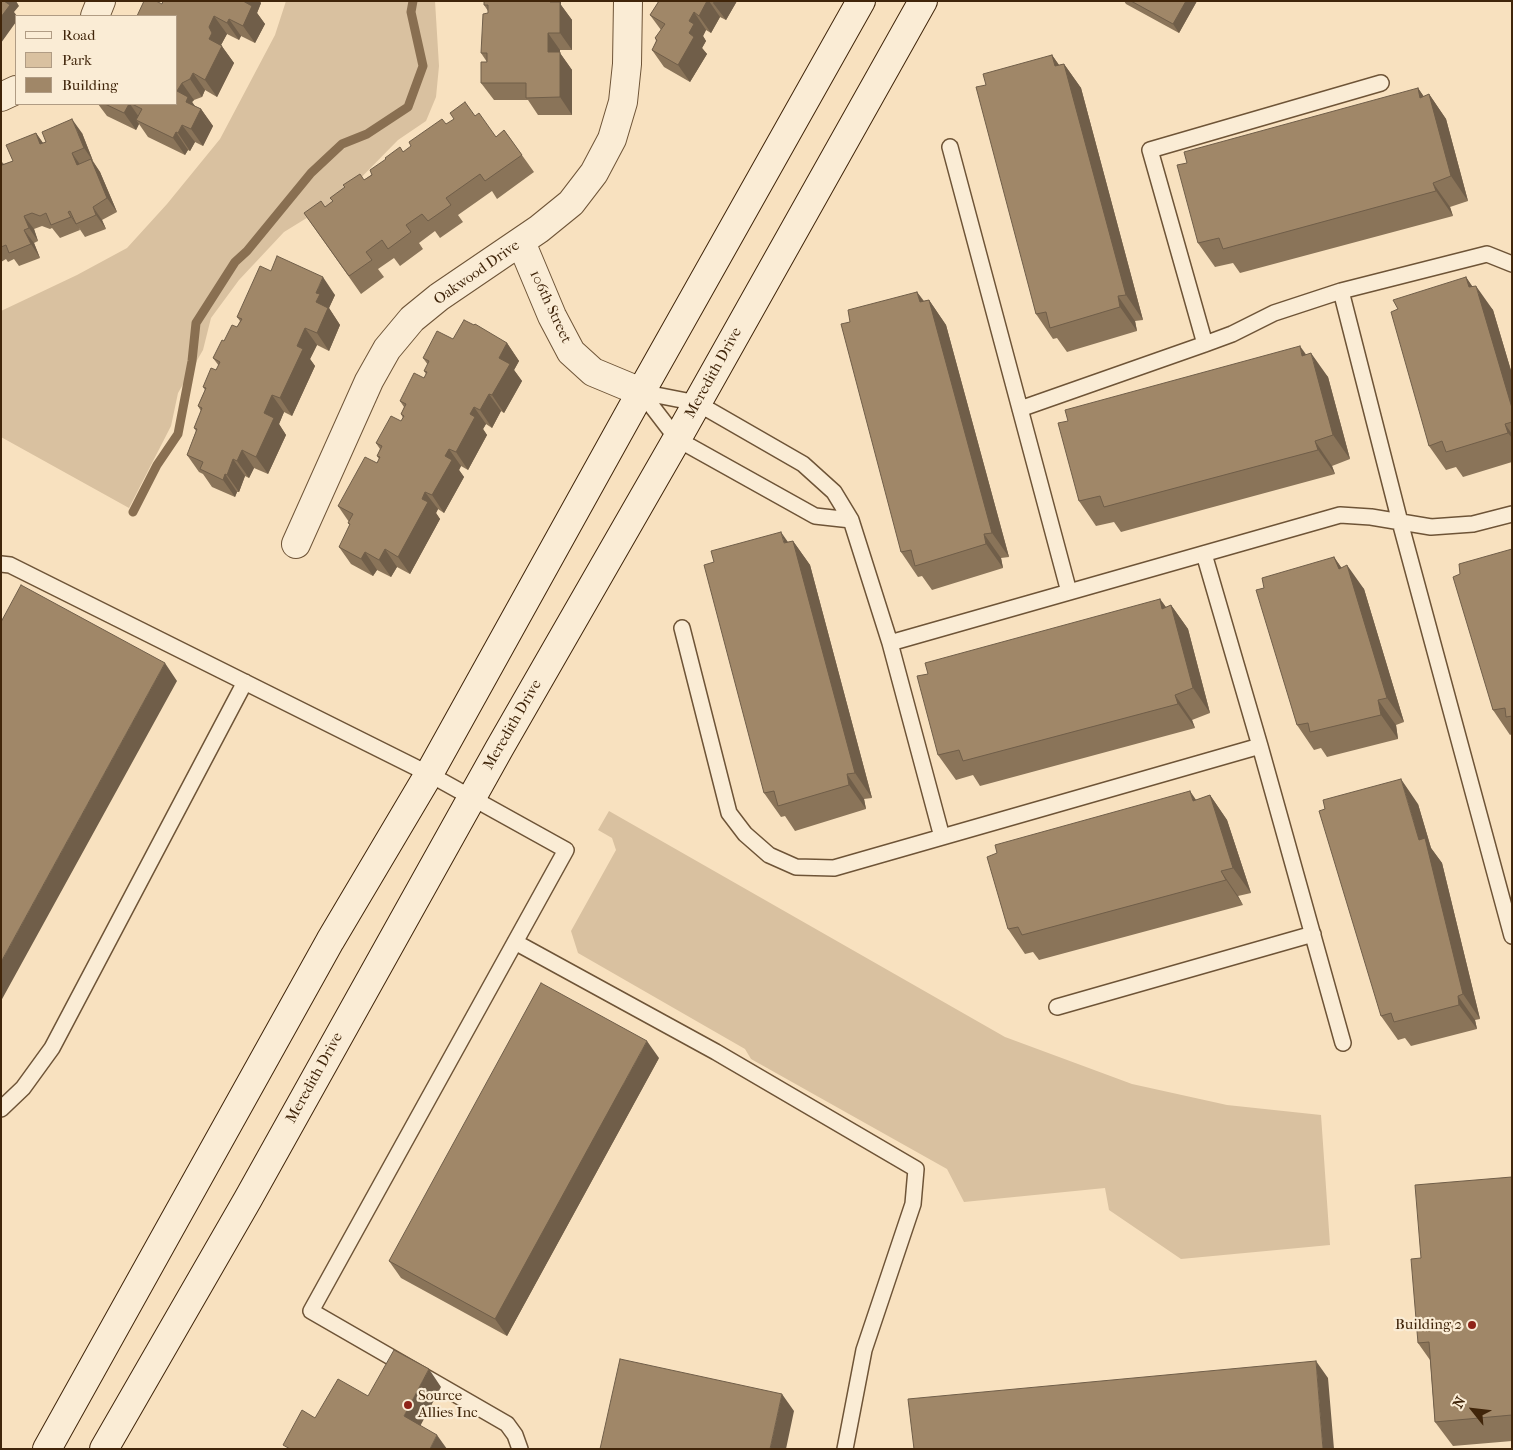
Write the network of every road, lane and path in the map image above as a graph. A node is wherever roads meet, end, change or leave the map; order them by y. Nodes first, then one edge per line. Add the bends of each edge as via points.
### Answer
1 (101, 1) edge
2 (628, 1) edge
3 (861, 1) edge
4 (922, 1) edge
5 (95, 15) edge
6 (1381, 83) dead end
7 (15, 90) edge
8 (1, 97) edge
9 (950, 148) dead end
10 (521, 242) junction
11 (1512, 264) edge
12 (1341, 291) junction
13 (1205, 344) junction
14 (641, 392) junction
15 (697, 403) junction
16 (1020, 409) junction
17 (677, 439) junction
18 (1512, 514) edge
19 (850, 520) junction
20 (1400, 522) junction
21 (296, 544) dead end
22 (1204, 554) junction
23 (1, 564) edge
24 (1069, 592) junction
25 (682, 628) dead end
26 (890, 643) junction
27 (245, 682) junction
28 (1260, 746) junction
29 (429, 774) junction
30 (472, 797) junction
31 (942, 837) junction
32 (1313, 934) junction
33 (1512, 936) edge
34 (515, 942) junction
35 (1057, 1007) dead end
36 (1344, 1043) dead end
37 (1, 1109) edge
38 (46, 1449) edge
39 (104, 1449) edge
40 (520, 1449) edge
41 (845, 1449) edge

1 - 5 main road
2 - 10 main road, Oakwood Drive via 623,102 612,139 594,173 571,203
3 - 14 main road
4 - 15 main road, Meredith Drive
6 - 13 lane via 1150,150
7 - 8 main road
9 - 16 lane
10 - 14 main road, 106th Street via 571,352 593,372
10 - 21 main road, Oakwood Drive via 439,297 412,319 387,349 369,381
11 - 12 lane via 1487,254
12 - 13 lane via 1274,313
12 - 20 lane
13 - 16 lane
14 - 15 lane
14 - 17 lane
14 - 29 main road
15 - 17 main road, Meredith Drive
15 - 19 lane via 803,464 834,492
16 - 24 lane
17 - 19 lane via 815,516
17 - 30 main road, Meredith Drive
18 - 20 lane via 1473,524 1431,527
19 - 26 lane
20 - 22 lane via 1340,515
20 - 33 lane
22 - 24 lane
22 - 28 lane
23 - 27 lane via 10,565
24 - 26 lane
25 - 31 lane via 729,813 745,834 769,855 796,867 834,868
26 - 31 lane
27 - 29 lane
27 - 37 lane via 52,1048 23,1088
28 - 31 lane
28 - 32 lane
29 - 30 lane
29 - 38 main road via 330,941
30 - 34 lane via 566,850
30 - 39 main road, Meredith Drive
32 - 35 lane
32 - 36 lane
34 - 40 lane via 312,1311 507,1424
34 - 41 lane via 716,1052 916,1169 913,1204 864,1350

